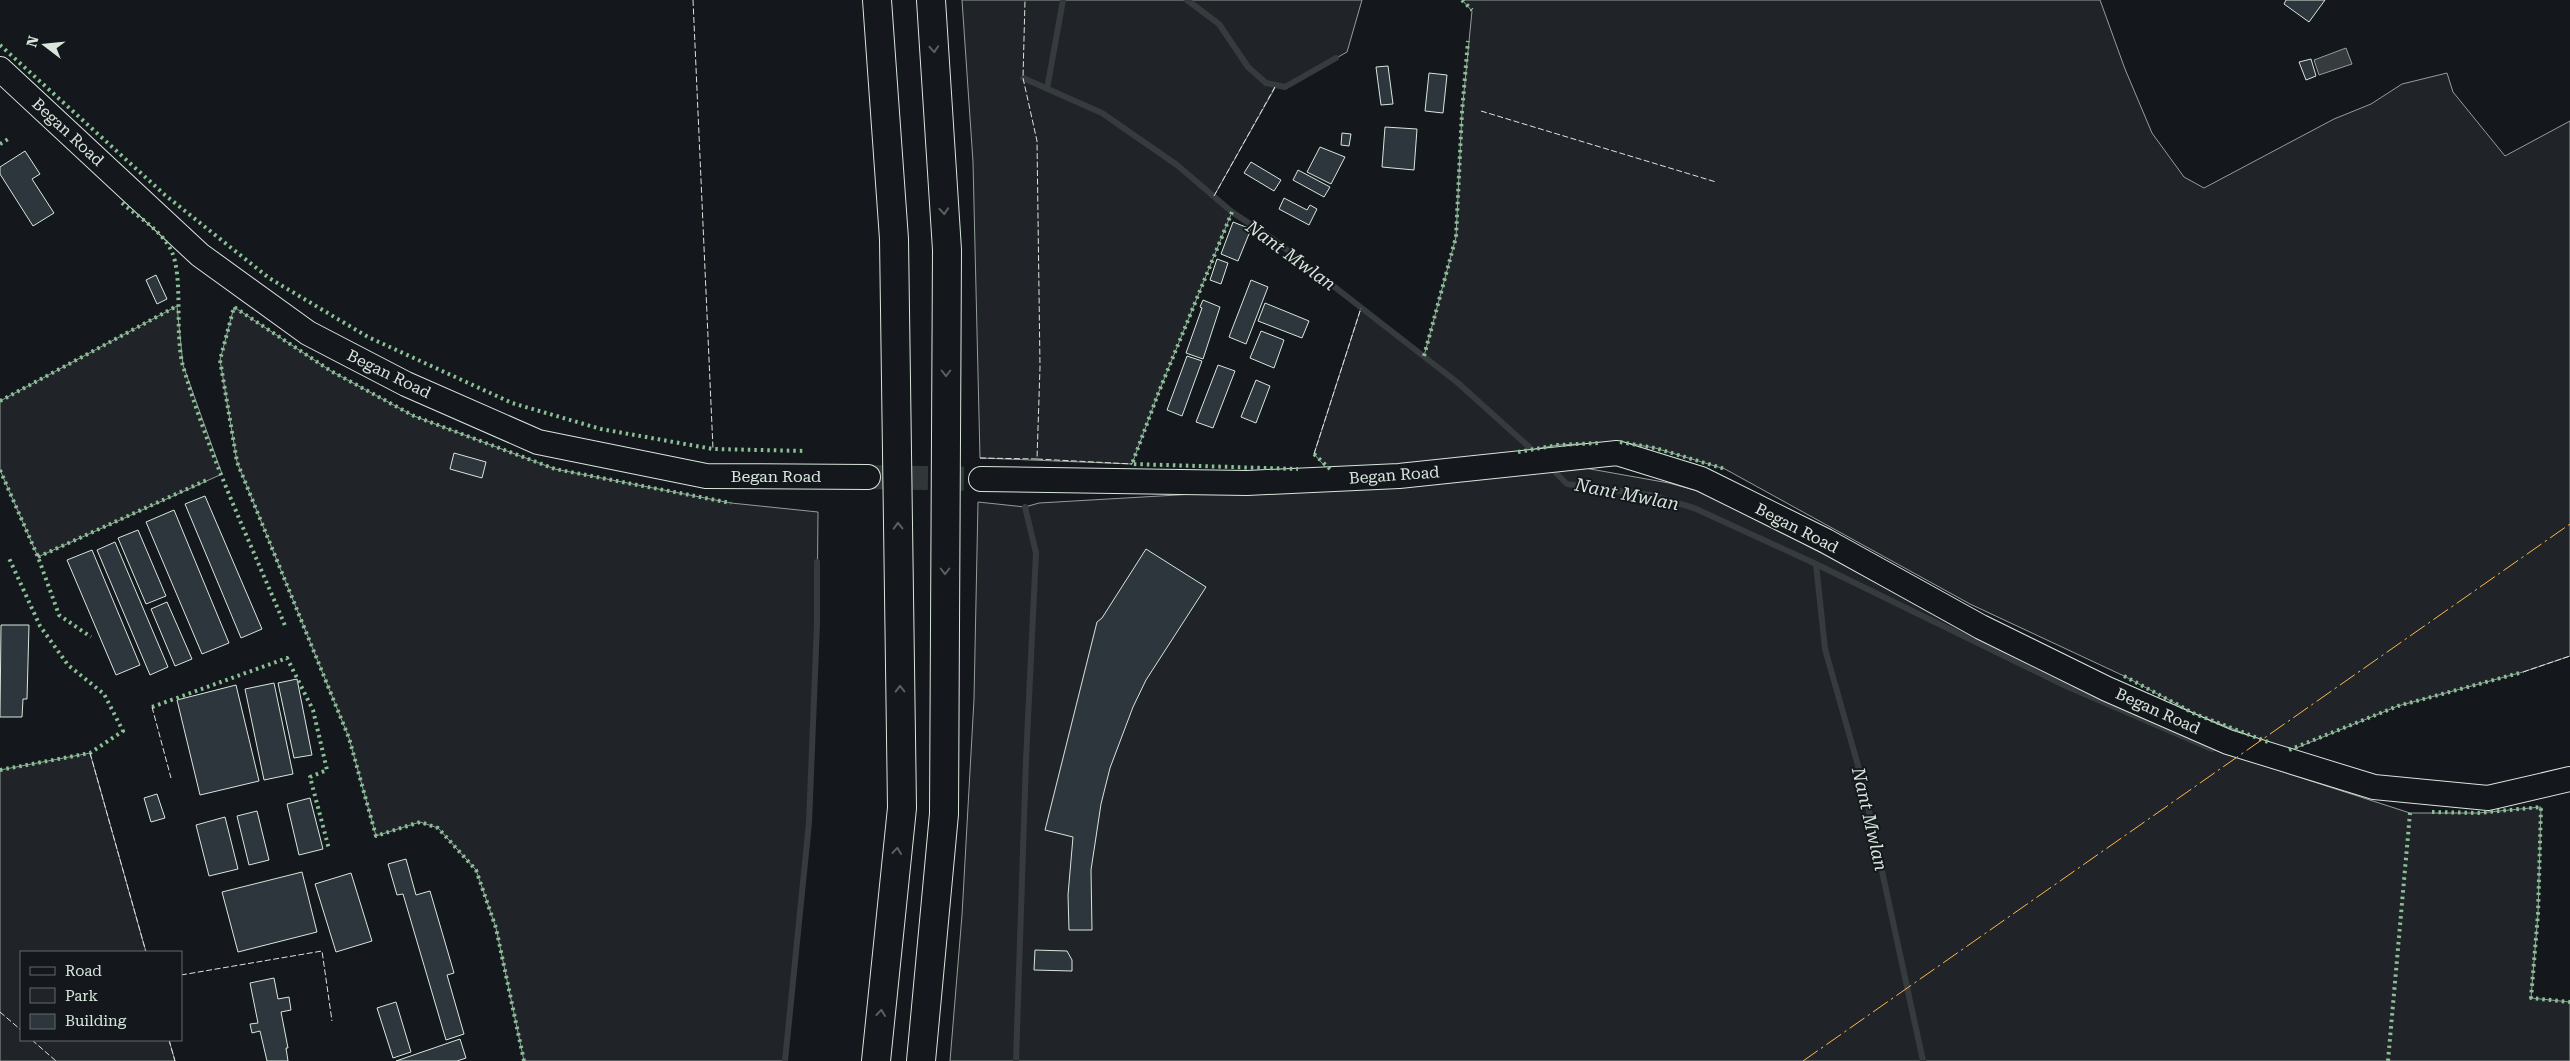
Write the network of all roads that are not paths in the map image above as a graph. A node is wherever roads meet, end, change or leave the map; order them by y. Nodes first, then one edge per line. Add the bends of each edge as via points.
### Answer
1 (876, 0) edge
2 (931, 0) edge
3 (0, 69) edge
4 (868, 477) tunnel mouth
5 (981, 479) tunnel mouth
6 (2570, 779) edge
7 (876, 1061) edge
8 (921, 1061) edge

7 -> 1 highway via 902,808 894,239
2 -> 8 highway via 946,250 944,804
3 - 4 street, Began Road via 200,255 308,333 406,384 538,442 706,476
5 - 6 street, Began Road via 1247,483 1399,476 1617,453 1701,479 1826,541 1980,627 2107,689 2228,742 2374,787 2488,798

